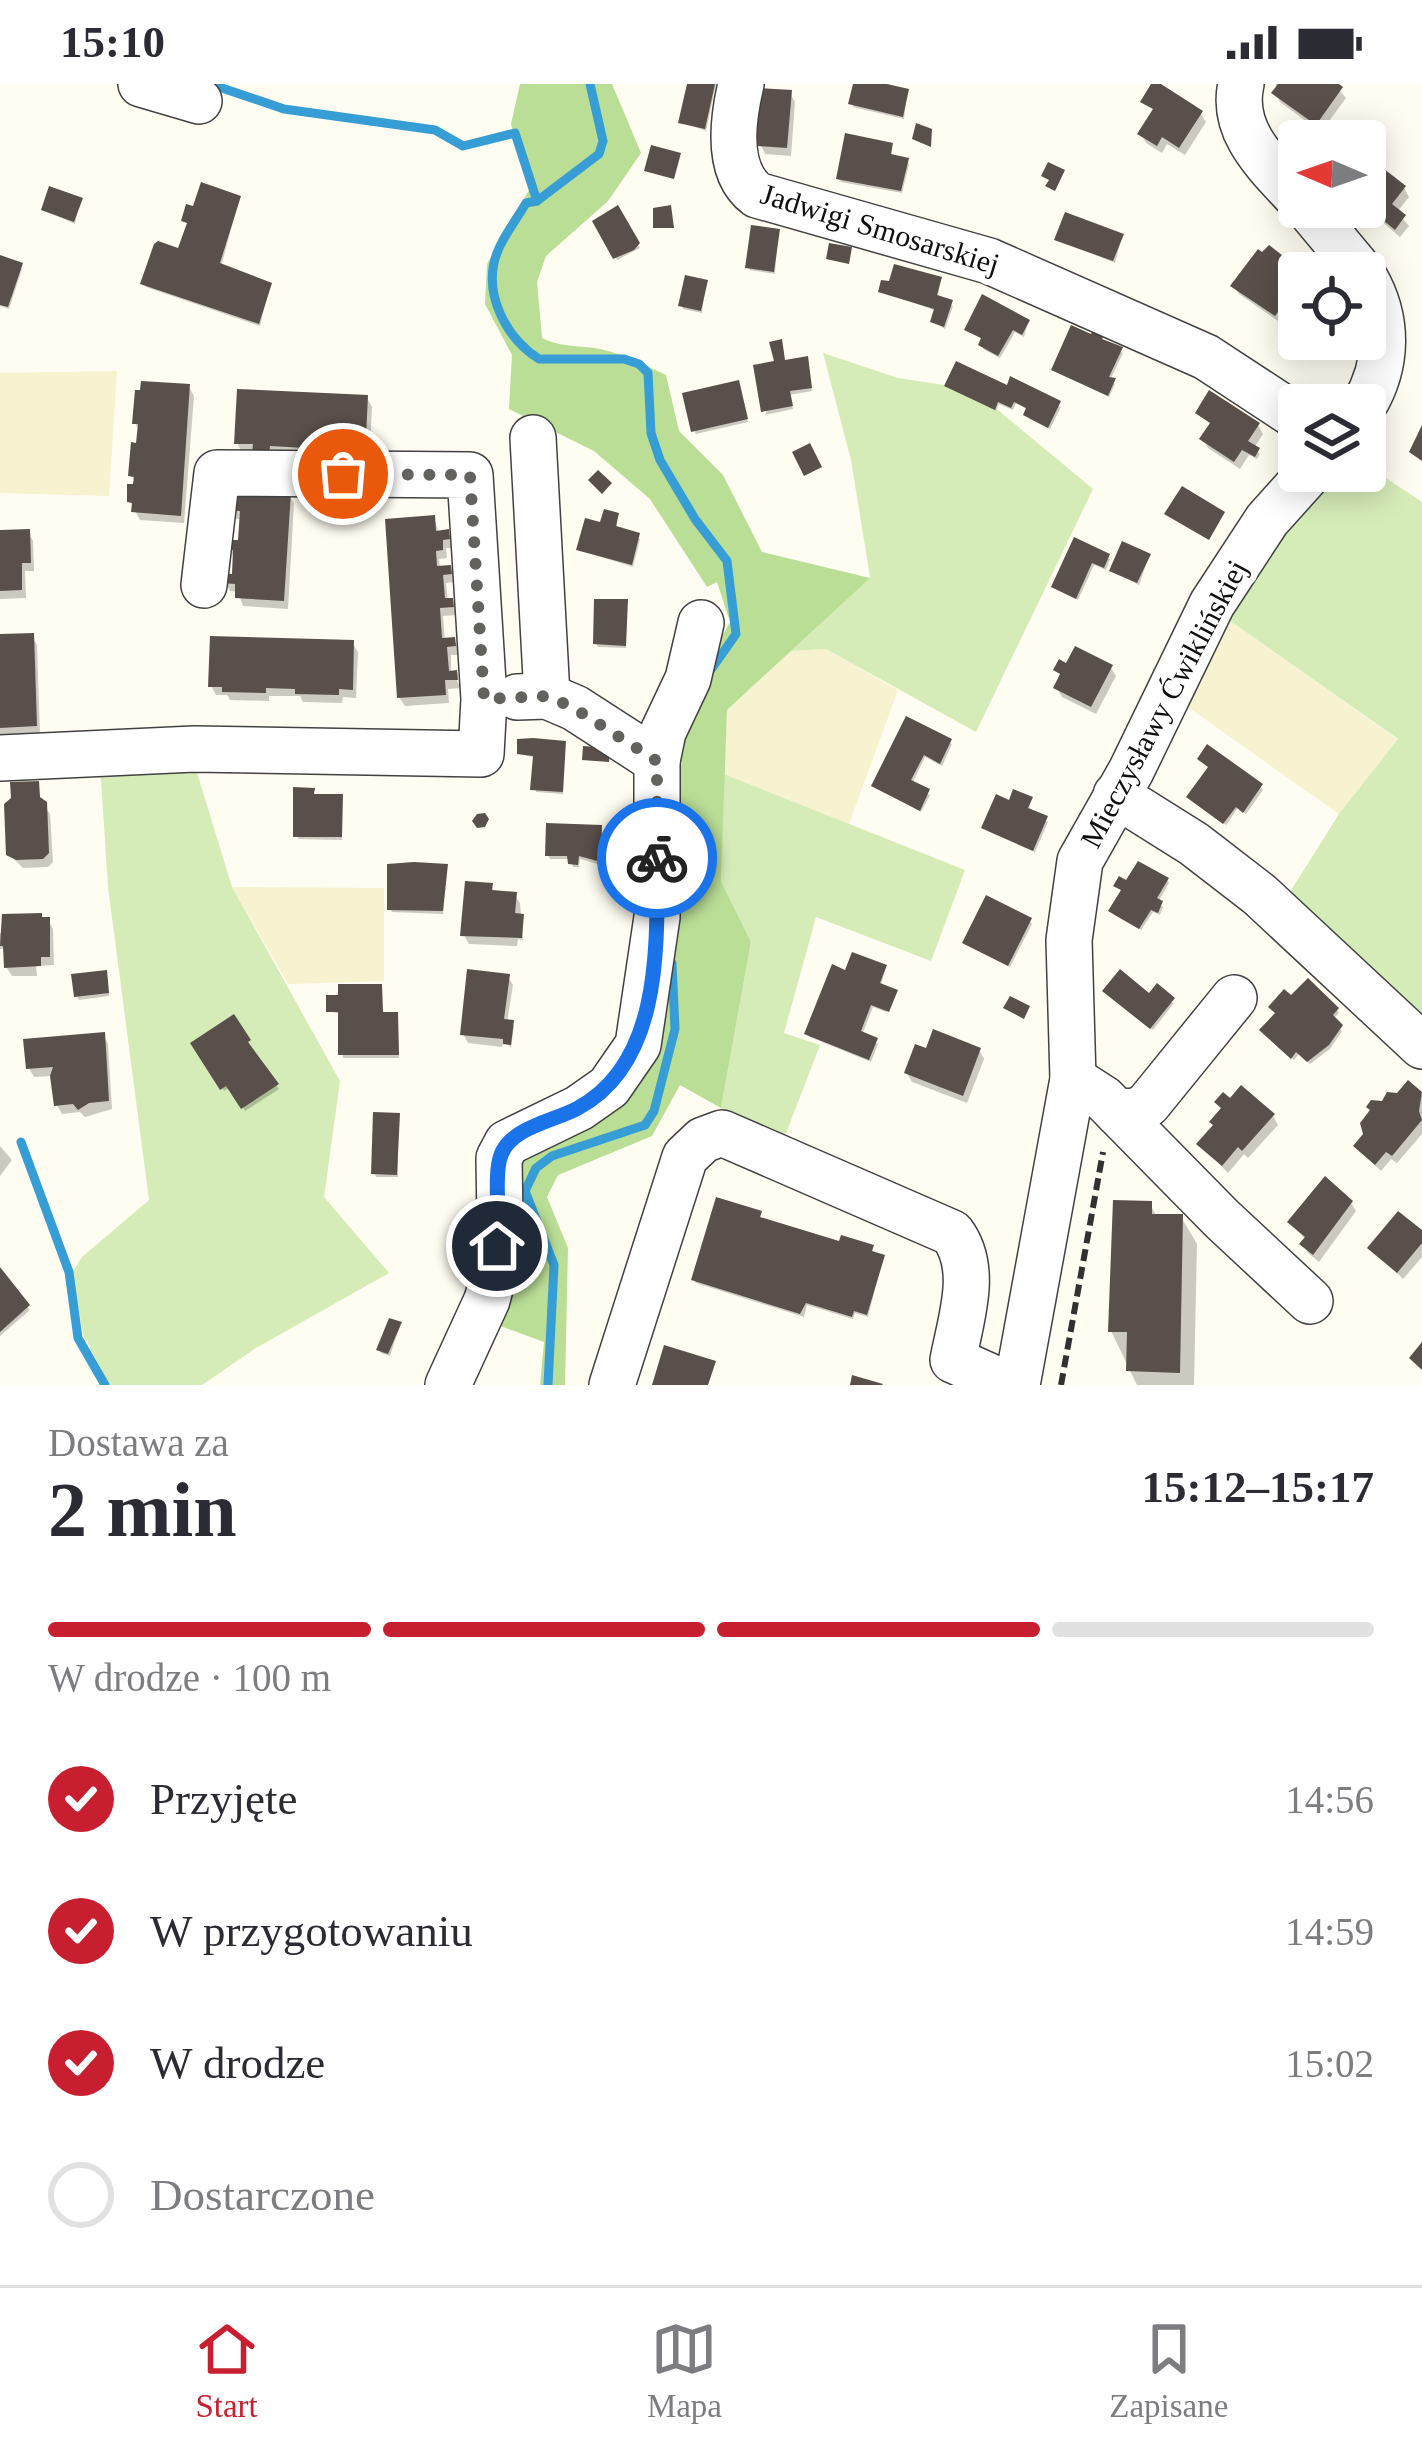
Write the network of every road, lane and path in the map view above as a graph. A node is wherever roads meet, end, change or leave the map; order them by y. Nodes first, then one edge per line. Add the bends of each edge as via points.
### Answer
1 (141, 84) edge
2 (740, 84) edge
3 (1241, 84) edge
4 (199, 101) dead end
5 (1278, 175) edge
6 (1324, 228) edge
7 (1344, 252) edge
8 (1386, 314) edge
9 (1402, 341) edge
10 (1374, 384) edge
11 (1278, 404) edge
12 (533, 438) dead end
13 (1294, 492) edge
14 (204, 585) dead end
15 (701, 623) dead end
16 (547, 696) junction
17 (484, 699) junction
18 (0, 758) edge
19 (657, 761) junction
20 (1117, 795) junction
21 (1234, 998) dead end
22 (1422, 1046) edge
23 (1072, 1079) junction
24 (1110, 1132) junction
25 (1310, 1300) dead end
26 (448, 1385) edge
27 (612, 1385) edge
28 (1013, 1385) edge
29 (1061, 1385) edge

1 - 4 street
2 - 11 street, Jadwigi Smosarskiej via 736,153 746,187 758,195 989,261 1206,357
3 - 5 street via 1240,122
6 - 7 street
8 - 9 street
9 - 10 street
12 - 16 street
13 - 20 street, Mieczysławy Ćwiklińskiej via 1238,562
14 - 17 street via 217,473 470,475
15 - 19 street
16 - 17 street
16 - 19 street
17 - 18 street via 481,754 194,749
19 - 26 street via 657,917 638,1045 609,1087 507,1143 499,1158 495,1270
20 - 22 street via 1260,895
20 - 23 street, Mieczysławy Ćwiklińskiej via 1080,862 1072,903
21 - 24 street via 1148,1104
23 - 24 street
23 - 28 street, Mieczysławy Ćwiklińskiej
24 - 25 street
24 - 29 path
27 - 28 street via 685,1157 722,1133 952,1233 968,1275 953,1360

